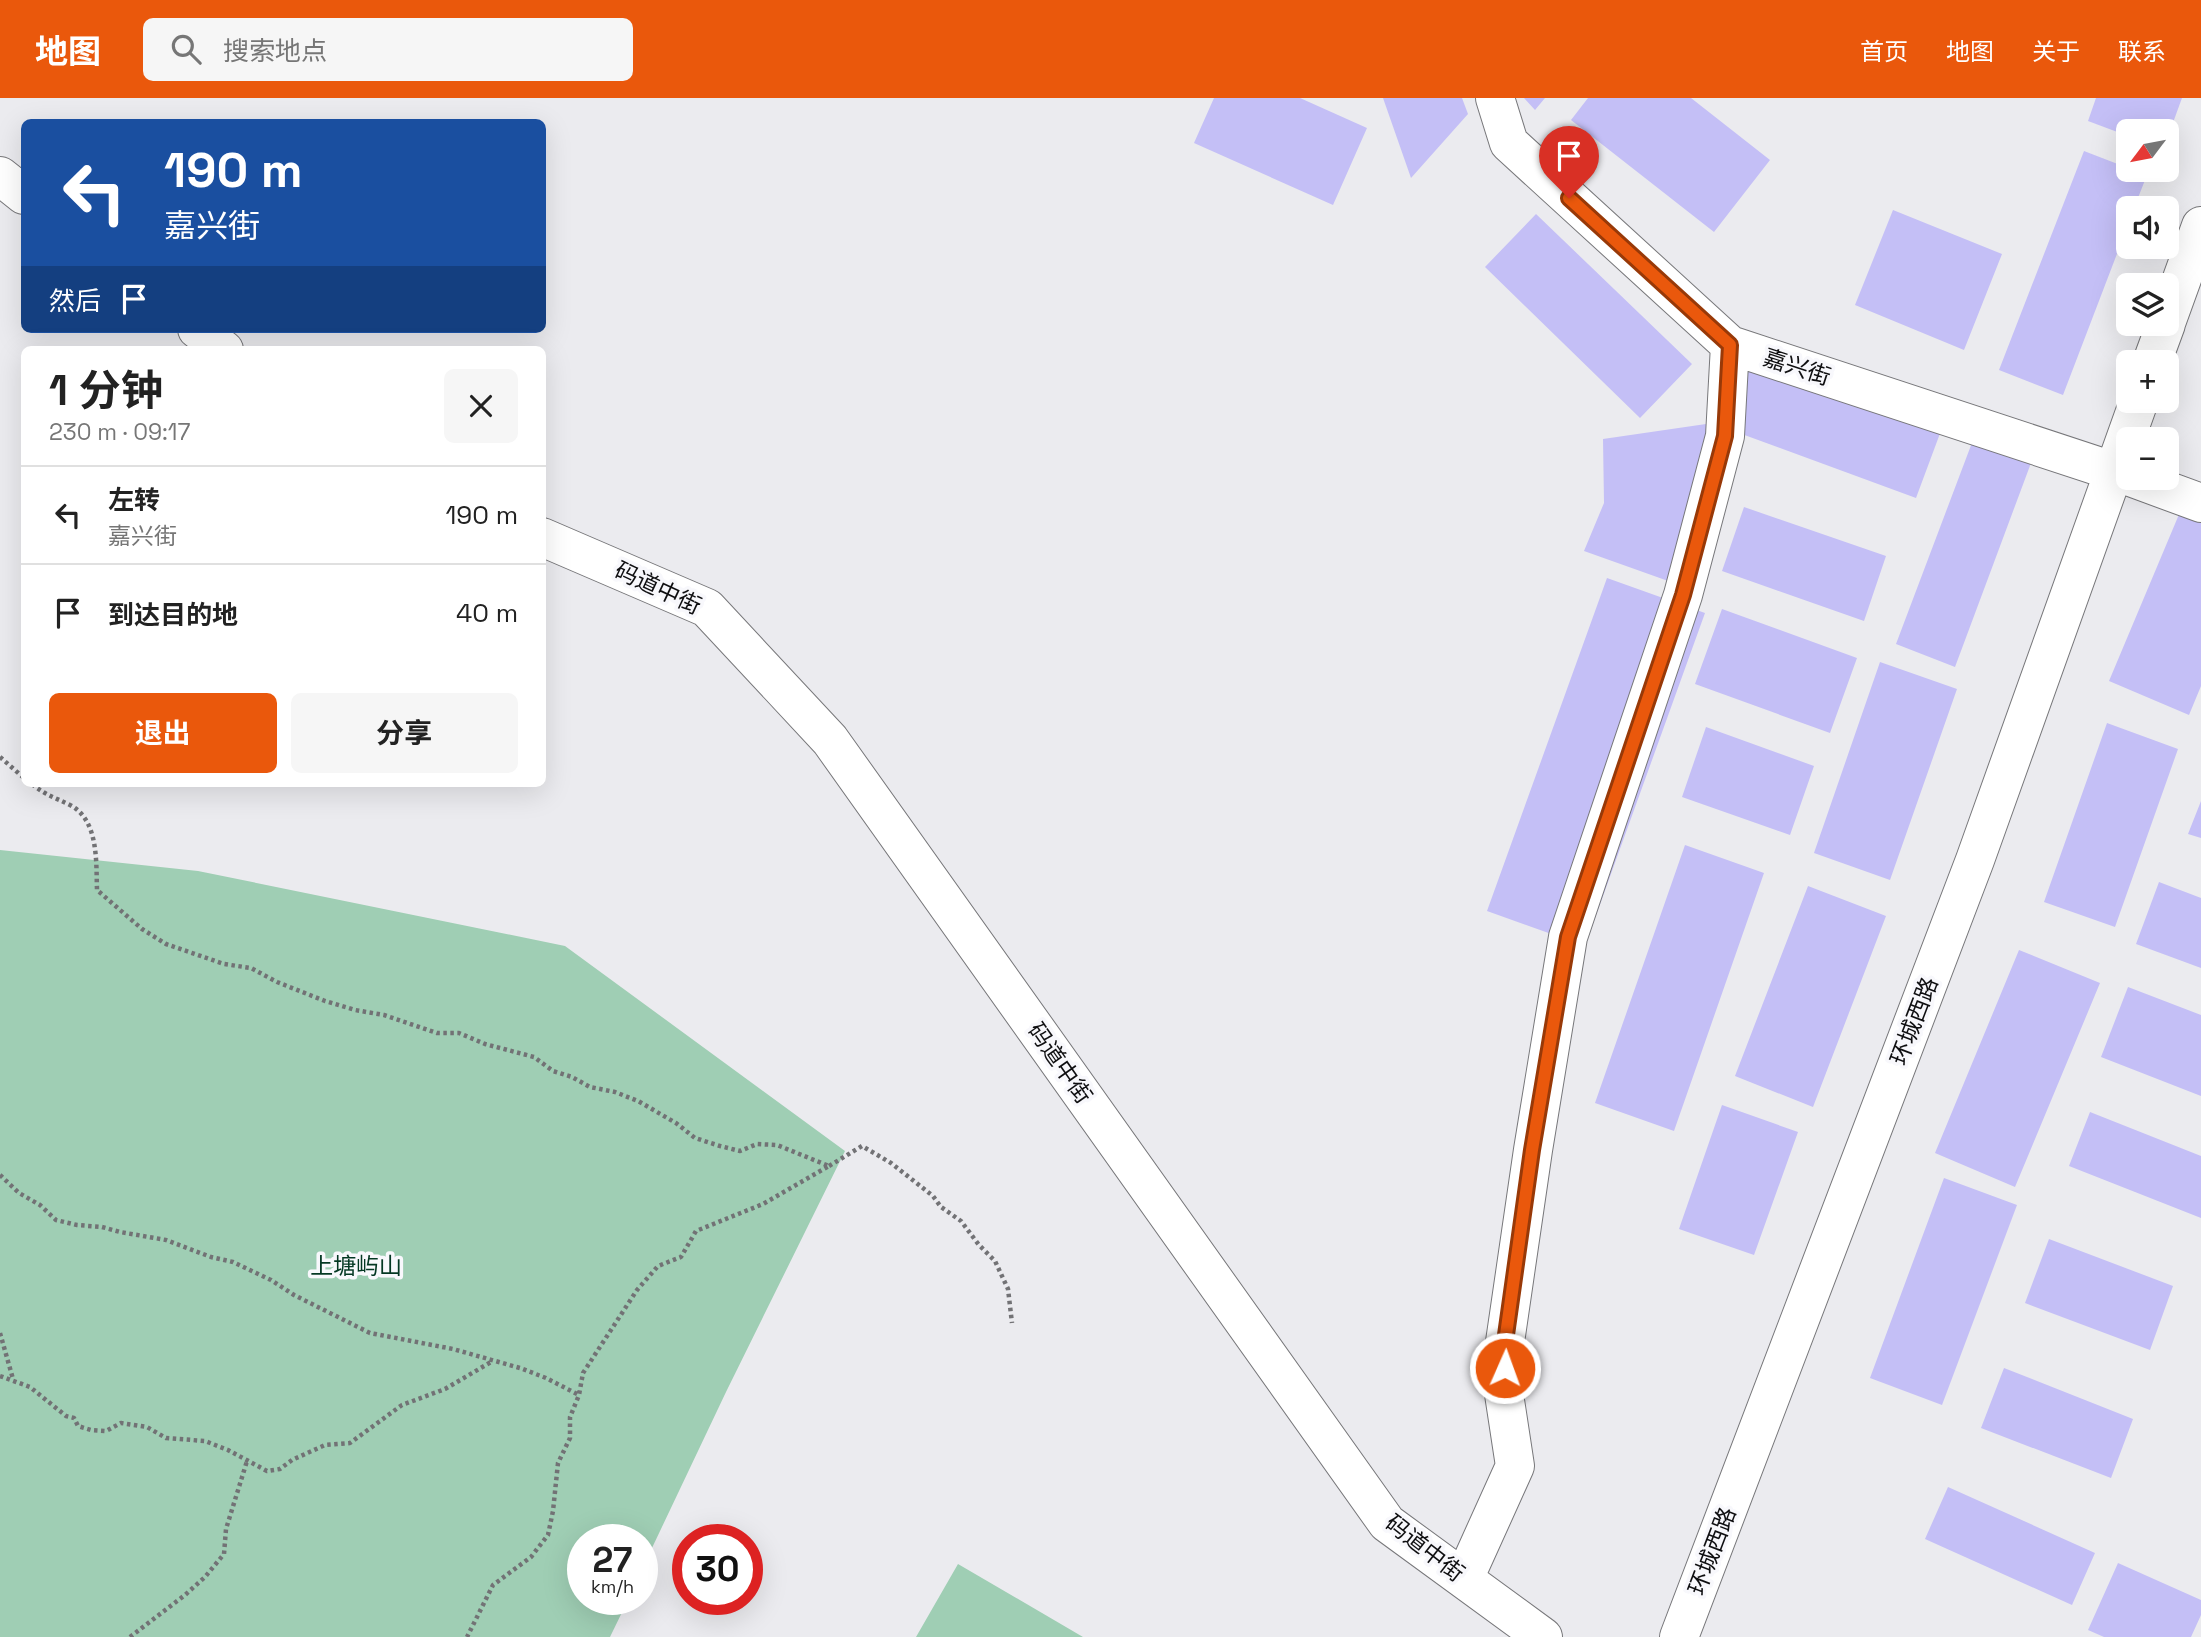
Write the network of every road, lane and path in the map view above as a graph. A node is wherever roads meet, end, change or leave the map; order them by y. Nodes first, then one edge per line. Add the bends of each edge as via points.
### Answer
1 (1495, 98) edge
2 (0, 176) edge
3 (21, 193) edge
4 (2201, 226) edge
5 (2179, 287) edge
6 (202, 333) edge
7 (1730, 345) junction
8 (219, 346) edge
9 (2116, 472) edge
10 (2119, 490) edge
11 (2166, 490) edge
12 (2201, 503) edge
13 (546, 539) edge
14 (0, 757) edge
15 (21, 775) edge
16 (36, 787) edge
17 (829, 1166) junction
18 (0, 1175) edge
19 (1012, 1322) dead end
20 (0, 1333) edge
21 (492, 1361) junction
22 (0, 1376) edge
23 (13, 1380) junction
24 (579, 1395) junction
25 (247, 1461) junction
26 (1464, 1579) junction
27 (130, 1637) edge
28 (467, 1637) edge
29 (1543, 1637) edge
30 (1679, 1637) edge

1 - 7 street, 嘉兴街 via 1509,143
2 - 3 street
4 - 5 street
6 - 8 street
7 - 9 street, 嘉兴街
7 - 26 street via 1725,436 1683,595 1568,937 1505,1342 1504,1394 1515,1466
10 - 30 street, 环城西路
11 - 12 street, 嘉兴街
13 - 26 street, 码道中街 via 707,608 830,740 1387,1523
14 - 15 path
16 - 17 path via 74,806 91,826 97,890 166,944 251,968 297,991 345,1007 437,1032 458,1033 534,1057 590,1087 638,1101 695,1138 740,1151 757,1144 777,1145
17 - 19 path via 862,1146 933,1196 995,1261 1008,1289
17 - 24 path via 762,1204 696,1231 681,1257 658,1266 637,1290 583,1373
18 - 21 path via 56,1220 166,1240 233,1262 370,1333
20 - 23 path
21 - 24 path via 546,1378
21 - 25 path via 445,1389 402,1405 350,1443 325,1446 280,1469 267,1471
22 - 23 path
23 - 25 path via 74,1418 78,1426 106,1431 121,1423 147,1427 166,1437 205,1441
24 - 28 path via 570,1417 570,1438 558,1464 548,1535 531,1557 493,1585
25 - 27 path via 226,1529 224,1553 185,1595
26 - 29 street, 码道中街

